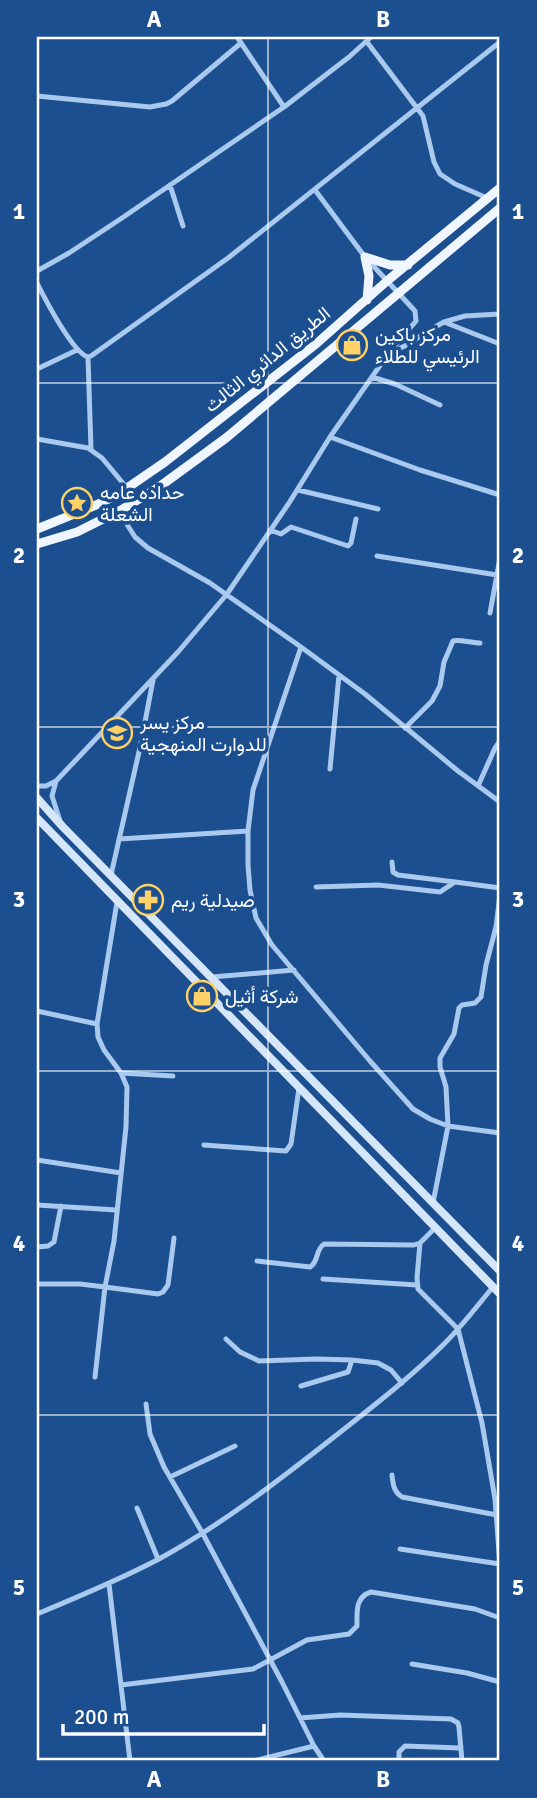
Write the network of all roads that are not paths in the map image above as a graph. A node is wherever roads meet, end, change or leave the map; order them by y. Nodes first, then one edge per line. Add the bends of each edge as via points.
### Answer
1 (237, 37) edge
2 (369, 39) edge
3 (500, 42) edge
4 (241, 43) junction
5 (37, 96) edge
6 (284, 107) junction
7 (418, 108) junction
8 (170, 185) junction
9 (500, 188) edge
10 (315, 190) junction
11 (488, 198) junction
12 (500, 208) edge
13 (183, 226) dead end
14 (365, 257) junction
15 (408, 265) junction
16 (37, 271) edge
17 (387, 281) junction
18 (37, 283) edge
19 (398, 292) junction
20 (367, 299) junction
21 (500, 314) edge
22 (444, 322) junction
23 (500, 344) edge
24 (77, 350) junction
25 (388, 354) junction
26 (88, 357) junction
27 (37, 369) edge
28 (372, 377) junction
29 (440, 405) dead end
30 (330, 437) junction
31 (37, 439) edge
32 (91, 449) junction
33 (127, 488) junction
34 (298, 489) junction
35 (500, 495) edge
36 (378, 509) dead end
37 (121, 510) junction
38 (356, 519) dead end
39 (37, 529) edge
40 (270, 530) junction
41 (37, 544) edge
42 (377, 556) dead end
43 (500, 558) edge
44 (497, 575) junction
45 (227, 594) junction
46 (490, 613) dead end
47 (480, 643) dead end
48 (301, 647) junction
49 (339, 675) junction
50 (154, 677) junction
51 (405, 727) junction
52 (500, 741) edge
53 (330, 769) dead end
54 (56, 781) junction
55 (37, 786) edge
56 (478, 786) junction
57 (37, 798) edge
58 (500, 802) edge
59 (37, 818) edge
60 (63, 827) junction
61 (41, 828) edge
62 (248, 831) junction
63 (119, 839) junction
64 (392, 862) dead end
65 (111, 875) junction
66 (455, 882) junction
67 (316, 887) dead end
68 (500, 888) edge
69 (500, 895) edge
70 (117, 902) junction
71 (294, 970) junction
72 (212, 977) junction
73 (37, 1011) edge
74 (97, 1024) junction
75 (265, 1032) junction
76 (256, 1043) junction
77 (121, 1073) junction
78 (173, 1076) dead end
79 (299, 1088) junction
80 (448, 1126) junction
81 (500, 1133) edge
82 (204, 1145) dead end
83 (37, 1160) edge
84 (121, 1172) junction
85 (433, 1203) junction
86 (37, 1205) edge
87 (61, 1206) junction
88 (116, 1210) junction
89 (435, 1228) junction
90 (174, 1238) dead end
91 (420, 1243) junction
92 (37, 1247) edge
93 (257, 1261) dead end
94 (500, 1271) edge
95 (323, 1279) dead end
96 (37, 1284) edge
97 (417, 1285) junction
98 (105, 1287) junction
99 (493, 1287) junction
100 (500, 1294) edge
101 (458, 1329) junction
102 (226, 1339) dead end
103 (352, 1360) junction
104 (95, 1377) dead end
105 (402, 1383) junction
106 (301, 1386) dead end
107 (146, 1404) dead end
108 (235, 1446) dead end
109 (392, 1475) dead end
110 (170, 1477) junction
111 (136, 1508) dead end
112 (496, 1515) junction
113 (202, 1534) junction
114 (400, 1549) dead end
115 (158, 1559) junction
116 (500, 1565) edge
117 (108, 1584) junction
118 (37, 1614) edge
119 (500, 1618) edge
120 (270, 1660) junction
121 (412, 1664) dead end
122 (500, 1682) edge
123 (121, 1685) junction
124 (300, 1718) junction
125 (314, 1746) junction
126 (460, 1748) junction
127 (399, 1760) edge
128 (130, 1761) edge
129 (253, 1761) edge
130 (324, 1761) edge
131 (462, 1761) edge

1 - 4 street
2 - 6 street
2 - 7 street
3 - 7 street
4 - 5 street via 166,104 150,107
4 - 6 street
6 - 8 street
7 - 10 street
7 - 11 street via 440,174
8 - 13 street
8 - 16 street
9 - 11 main road, الطريق الدائري الثالث
10 - 14 street
10 - 26 street
11 - 15 main road, الطريق الدائري الثالث
12 - 19 main road, الطريق الدائري الثالث
14 - 15 main road
14 - 17 street
14 - 20 main road
15 - 17 main road, الطريق الدائري الثالث
17 - 19 street
17 - 20 main road, الطريق الدائري الثالث
18 - 24 street
19 - 25 street via 415,311 416,321
19 - 37 main road, الطريق الدائري الثالث via 226,438
20 - 33 main road, الطريق الدائري الثالث via 316,344
21 - 22 street
22 - 23 street
22 - 25 street
24 - 26 street
24 - 27 street
25 - 28 street
26 - 32 street
28 - 29 street
28 - 30 street
30 - 34 street
30 - 35 street
31 - 32 street
32 - 33 street
33 - 39 main road, الطريق الدائري الثالث
34 - 36 street
34 - 40 street
37 - 41 main road, الطريق الدائري الثالث via 77,532
37 - 45 street via 135,537 148,548
38 - 40 street via 348,546 291,527 281,534
40 - 45 street
42 - 44 street
43 - 44 street
44 - 46 street
45 - 48 street
45 - 50 street
47 - 51 street via 453,641 432,701
48 - 49 street
48 - 62 street via 253,790
49 - 51 street
49 - 53 street
50 - 54 street
50 - 63 street
51 - 56 street
52 - 56 street
54 - 55 street
54 - 60 street via 52,799
56 - 58 street
57 - 60 main road
59 - 61 main road
60 - 65 main road
61 - 70 main road
62 - 63 street
62 - 71 street via 256,919
63 - 65 street
64 - 66 street via 398,876
65 - 72 main road
66 - 67 street via 440,892 378,885
66 - 68 street
69 - 80 street via 483,993 479,1001 459,1008 454,1034 440,1058
70 - 74 street
70 - 76 main road
71 - 72 street
71 - 80 street via 413,1109
72 - 75 main road
73 - 74 street
74 - 77 street via 104,1050
75 - 76 main road
75 - 85 main road
76 - 79 main road
77 - 78 street
77 - 84 street via 127,1087
79 - 82 street via 286,1151
79 - 89 main road
80 - 81 street
80 - 85 street
83 - 84 street
84 - 88 street
85 - 94 main road
86 - 87 street
87 - 88 street
87 - 92 street via 54,1242
88 - 98 street
89 - 91 street
89 - 99 main road
90 - 98 street via 168,1285 163,1292
91 - 93 street via 324,1244 310,1267
91 - 97 street
95 - 97 street
96 - 98 street
97 - 101 street
98 - 104 street
99 - 100 main road
99 - 101 street
101 - 105 street
101 - 112 street via 489,1457
102 - 103 street via 259,1361
103 - 105 street via 385,1366
103 - 106 street via 348,1372
105 - 113 street
107 - 110 street via 150,1434
108 - 110 street
109 - 112 street via 393,1488 402,1497
110 - 113 street
111 - 115 street
112 - 116 street
113 - 115 street
113 - 120 street
114 - 116 street
115 - 117 street
117 - 118 street
117 - 123 street
119 - 120 street via 464,1607 371,1592 358,1602 357,1626 352,1633 307,1640
120 - 123 street via 254,1670
120 - 124 street
121 - 122 street
123 - 128 street
124 - 125 street
124 - 126 street via 451,1719 458,1723
125 - 129 street
125 - 130 street
126 - 127 street via 409,1746 401,1748
126 - 131 street

